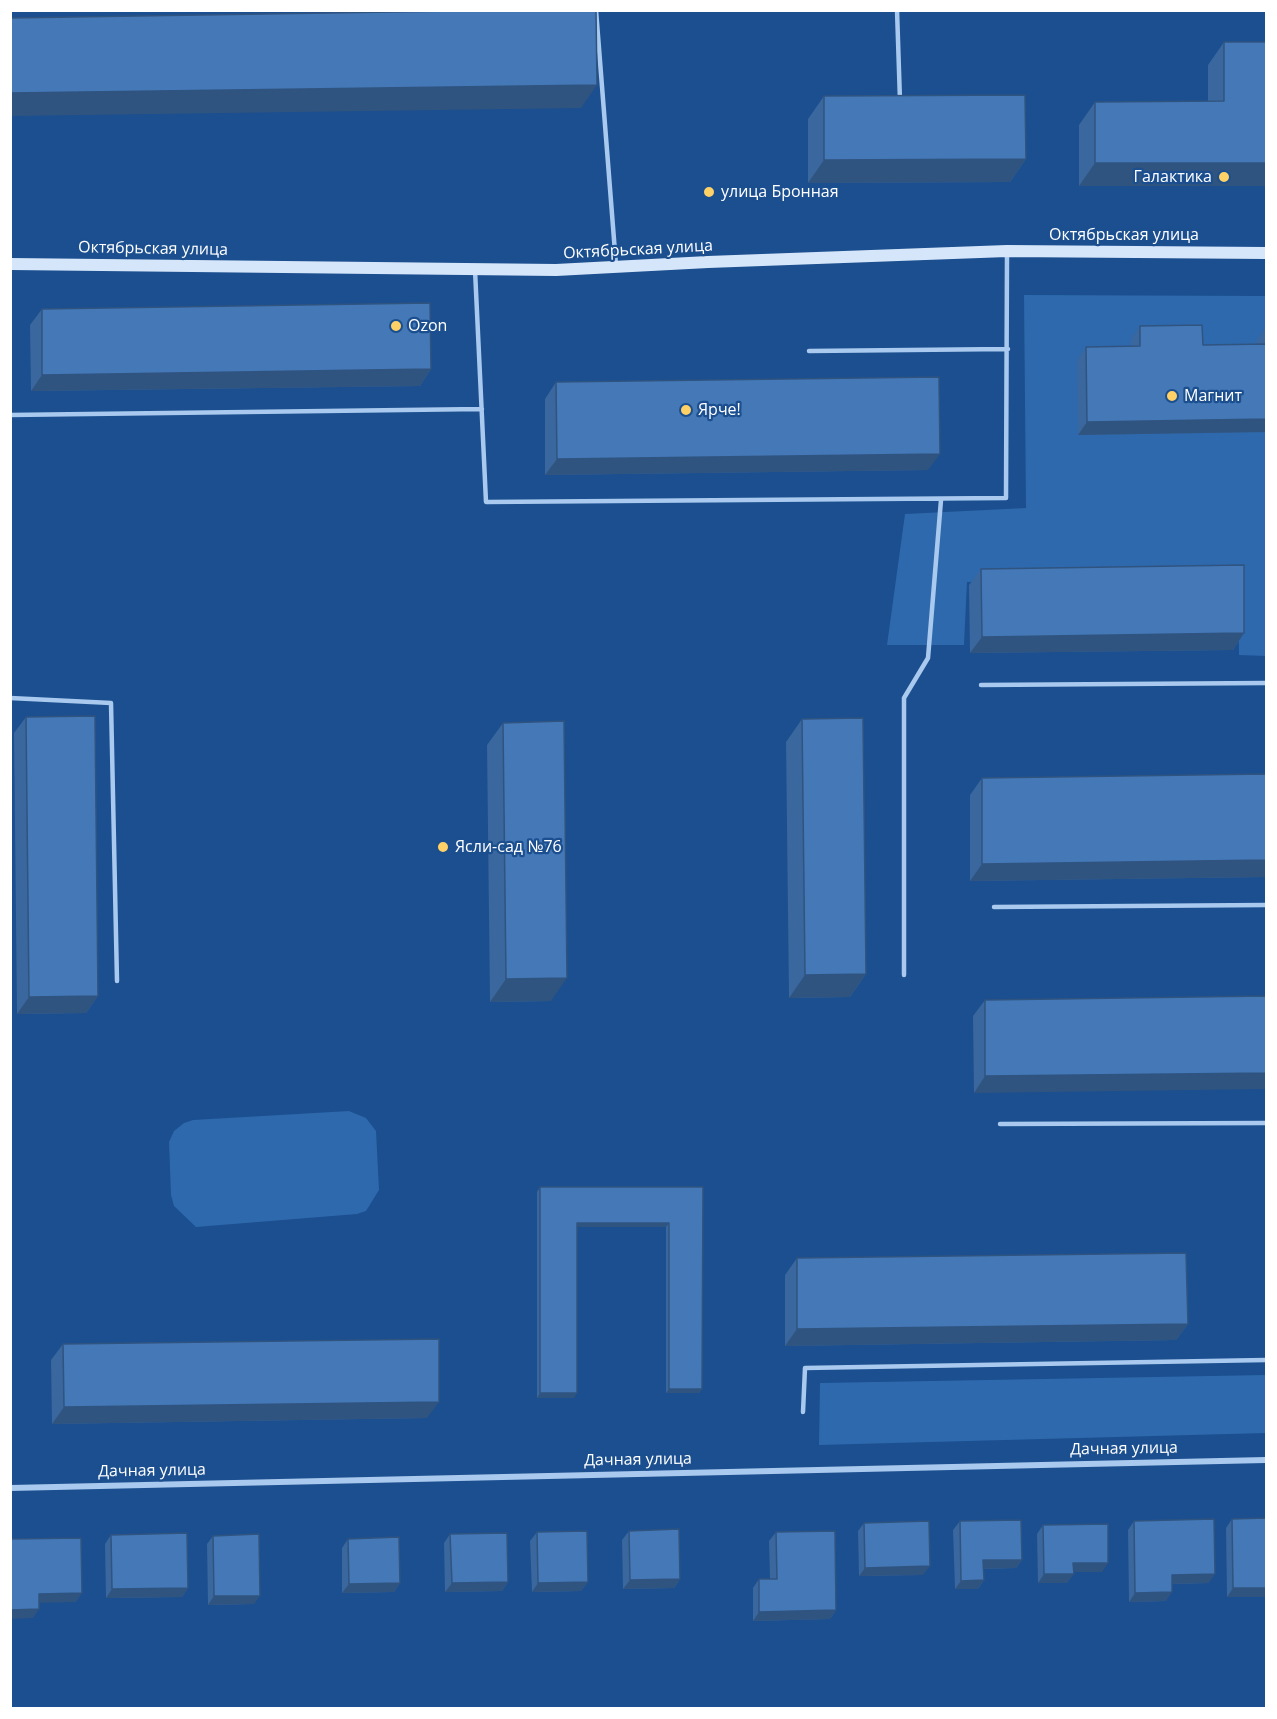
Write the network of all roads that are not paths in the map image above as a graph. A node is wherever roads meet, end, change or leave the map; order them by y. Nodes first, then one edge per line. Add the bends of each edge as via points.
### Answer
1 (596, 10) edge
2 (897, 10) edge
3 (900, 107) edge
4 (1007, 251) junction
5 (1266, 252) edge
6 (10, 264) edge
7 (616, 267) junction
8 (474, 268) junction
9 (1008, 349) junction
10 (809, 351) dead end
11 (482, 409) junction
12 (10, 415) edge
13 (941, 500) junction
14 (1266, 683) edge
15 (981, 685) dead end
16 (10, 698) edge
17 (1266, 905) edge
18 (994, 907) dead end
19 (904, 975) dead end
20 (117, 981) dead end
21 (1266, 1123) edge
22 (1000, 1124) dead end
23 (1266, 1360) edge
24 (803, 1412) dead end
25 (1266, 1460) edge
26 (10, 1488) edge

1 - 7 lane
2 - 3 lane
4 - 5 main road, Октябрьская улица
4 - 7 main road, Октябрьская улица
4 - 9 lane
6 - 8 main road, Октябрьская улица
7 - 8 main road, Октябрьская улица
8 - 11 lane
9 - 10 lane
9 - 13 lane via 1006,498
11 - 12 lane
11 - 13 lane via 486,502
13 - 19 lane via 928,658 904,698
14 - 15 lane
16 - 20 lane via 111,703
17 - 18 lane
21 - 22 lane
23 - 24 lane via 805,1368
25 - 26 street, Дачная улица

